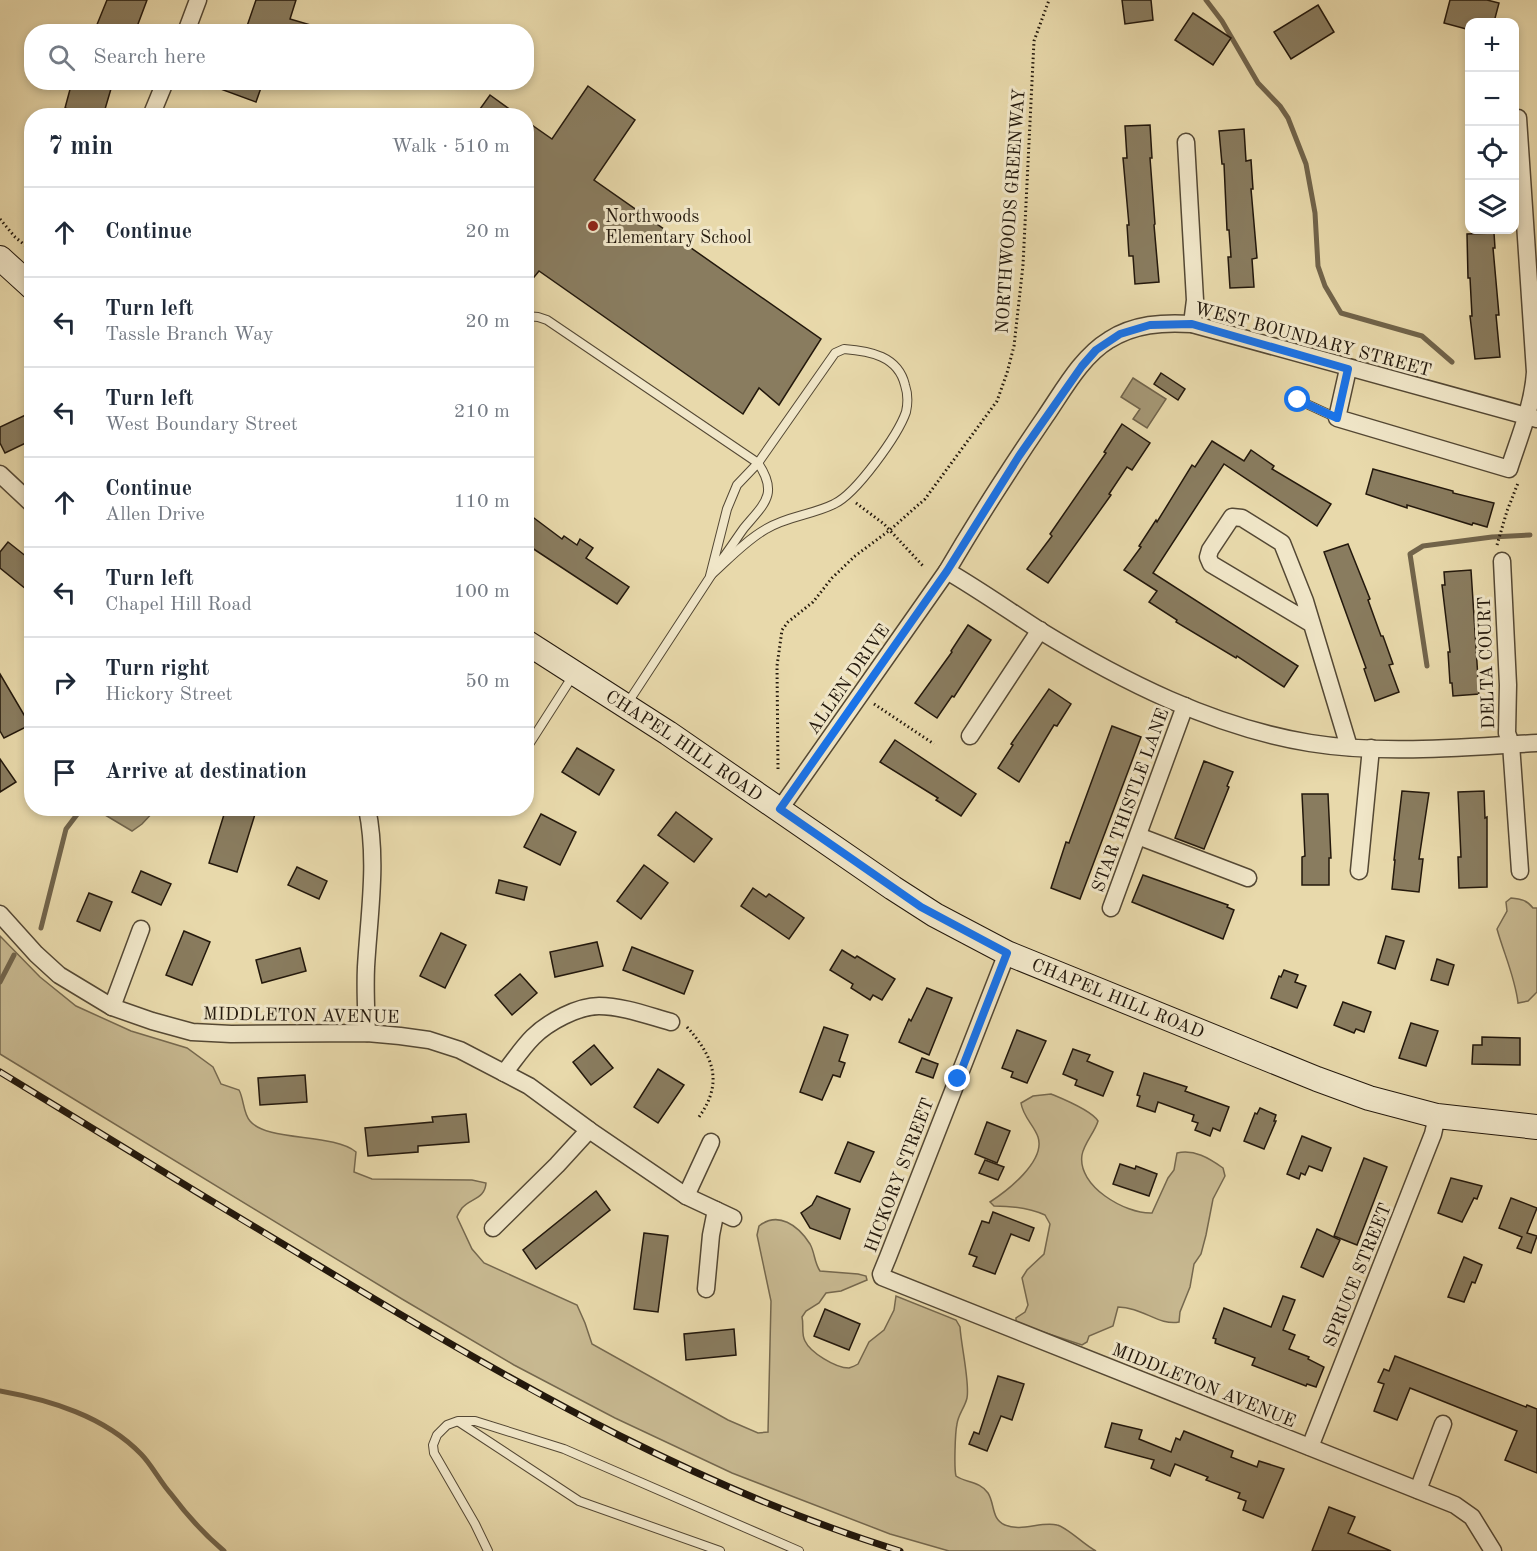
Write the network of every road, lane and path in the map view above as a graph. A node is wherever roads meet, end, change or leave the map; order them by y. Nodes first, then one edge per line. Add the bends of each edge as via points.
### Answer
1 (198, 0) edge
2 (1049, 0) edge
3 (189, 24) edge
4 (162, 90) edge
5 (155, 108) edge
6 (1519, 126) edge
7 (1186, 142) dead end
8 (0, 219) edge
9 (24, 244) edge
10 (0, 258) edge
11 (24, 280) edge
12 (534, 317) edge
13 (1192, 324) junction
14 (1348, 369) junction
15 (1298, 400) dead end
16 (1337, 418) junction
17 (1532, 418) edge
18 (758, 463) junction
19 (0, 474) edge
20 (1518, 481) dead end
21 (24, 496) edge
22 (854, 502) dead end
23 (890, 530) junction
24 (1502, 561) joint
25 (924, 567) dead end
26 (947, 571) junction
27 (710, 576) junction
28 (1312, 624) junction
29 (1040, 630) junction
30 (534, 647) edge
31 (574, 674) junction
32 (874, 704) dead end
33 (625, 706) junction
34 (1185, 706) junction
35 (534, 736) edge
36 (970, 736) dead end
37 (1537, 743) edge
38 (934, 744) dead end
39 (1511, 744) junction
40 (1349, 747) junction
41 (1371, 748) junction
42 (778, 769) dead end
43 (780, 809) junction
44 (368, 816) edge
45 (1138, 836) junction
46 (1359, 871) dead end
47 (1520, 871) dead end
48 (1248, 878) dead end
49 (1111, 908) dead end
50 (0, 914) edge
51 (141, 929) dead end
52 (1007, 953) junction
53 (112, 1007) junction
54 (671, 1022) joint
55 (367, 1033) junction
56 (504, 1073) junction
57 (1437, 1116) junction
58 (699, 1117) dead end
59 (1537, 1126) edge
60 (589, 1130) junction
61 (711, 1142) dead end
62 (686, 1196) junction
63 (716, 1210) junction
64 (733, 1218) dead end
65 (493, 1228) dead end
66 (882, 1277) joint
67 (706, 1289) dead end
68 (458, 1421) junction
69 (1443, 1424) dead end
70 (1310, 1447) junction
71 (1418, 1491) junction
72 (488, 1551) edge
73 (720, 1551) edge
74 (799, 1551) edge
75 (1493, 1551) edge

1 - 3 street
2 - 23 path, NORTHWOODS GREENWAY via 1034,41 1023,265 1008,373 997,401 925,499
4 - 5 street
6 - 17 street via 1535,372
7 - 13 street via 1195,300
8 - 9 path
10 - 11 main road
12 - 18 lane via 547,320
13 - 14 street, WEST BOUNDARY STREET
13 - 26 street, WEST BOUNDARY STREET via 1138,327 1108,340 1096,350 1019,456
14 - 16 street
14 - 17 street, WEST BOUNDARY STREET
15 - 16 lane
16 - 17 street via 1509,469
18 - 27 lane via 731,497
18 - 27 lane via 769,485 764,505
18 - 27 lane via 839,350 864,352 895,364 908,397 903,420 858,485 835,504 765,529
19 - 21 street
20 - 24 path via 1495,556
22 - 23 path
23 - 25 path
23 - 42 path, NORTHWOODS GREENWAY via 855,556 782,630 777,684
24 - 39 street, DELTA COURT via 1507,733
26 - 29 street
26 - 43 street, ALLEN DRIVE
27 - 33 lane
28 - 28 street via 1282,543 1242,518 1232,517 1208,554 1211,564
28 - 40 street
29 - 34 street via 1114,673
29 - 36 street
30 - 31 main road, CHAPEL HILL ROAD
31 - 33 main road, CHAPEL HILL ROAD
31 - 35 lane
32 - 38 path
33 - 43 main road, CHAPEL HILL ROAD
34 - 40 street via 1265,733
34 - 45 street, STAR THISTLE LANE
37 - 39 street
39 - 41 street
39 - 47 street, DELTA COURT
40 - 41 street
41 - 46 street
43 - 52 main road, CHAPEL HILL ROAD via 921,907
44 - 55 street via 372,901 366,969
45 - 48 street
45 - 49 street, STAR THISTLE LANE
50 - 53 street, MIDDLETON AVENUE via 59,975
51 - 53 street
52 - 57 main road, CHAPEL HILL ROAD via 1348,1091
52 - 66 street, HICKORY STREET
53 - 55 street, MIDDLETON AVENUE via 192,1032
54 - 56 street via 613,1008 584,1008 534,1037
54 - 58 path via 687,1026 710,1058 712,1086
55 - 56 street, MIDDLETON AVENUE via 439,1043
56 - 60 street, MIDDLETON AVENUE via 529,1086
57 - 59 main road, CHAPEL HILL ROAD
57 - 70 street, SPRUCE STREET
60 - 62 street, MIDDLETON AVENUE
60 - 65 street
61 - 62 street
62 - 63 street, MIDDLETON AVENUE
63 - 64 street, MIDDLETON AVENUE
63 - 67 street
66 - 70 street, MIDDLETON AVENUE
68 - 72 lane via 437,1435 434,1453
68 - 73 lane via 579,1501
68 - 74 lane via 475,1421 564,1449
69 - 71 street
70 - 71 street, MIDDLETON AVENUE
71 - 75 street, MIDDLETON AVENUE via 1455,1505 1472,1517

